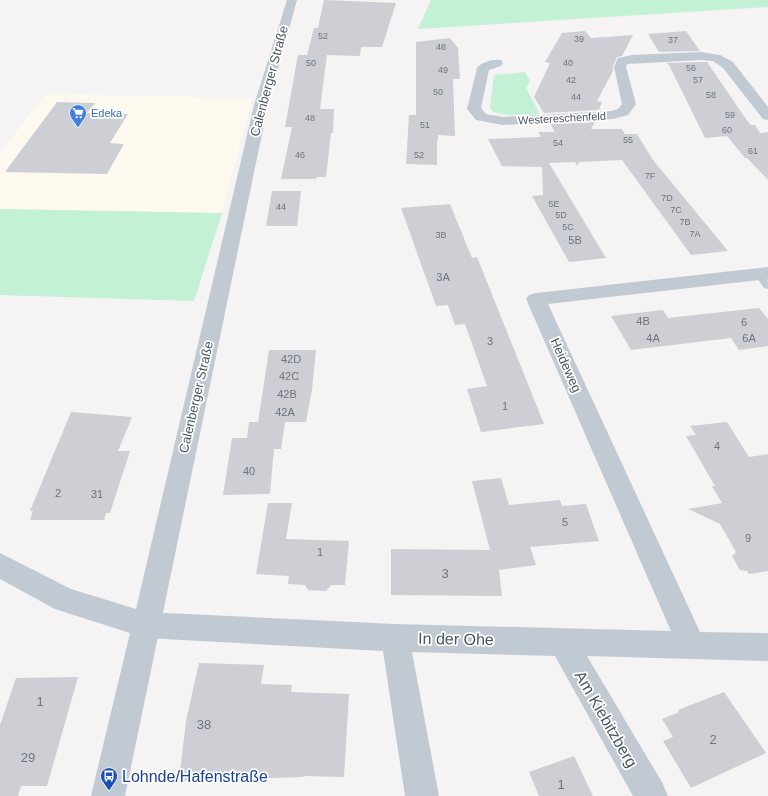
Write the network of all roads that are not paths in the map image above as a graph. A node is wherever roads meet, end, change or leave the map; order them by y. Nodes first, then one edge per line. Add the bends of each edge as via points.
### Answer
1 (292, 0) edge
2 (497, 63) dead end
3 (765, 109) edge
4 (765, 277) edge
5 (0, 565) edge
6 (145, 624) junction
7 (395, 638) junction
8 (562, 641) junction
9 (691, 644) junction
10 (768, 647) edge
11 (108, 796) edge
12 (422, 796) edge
13 (651, 796) edge

1 - 6 street, Calenberger Straße via 261,105
2 - 3 street, Westereschenfeld via 483,68 474,109 481,118 503,121 613,115 623,112 629,104 620,66 622,61 701,56 716,58 728,66
4 - 9 street, Heideweg via 536,299
5 - 6 street, In der Ohe via 65,600
6 - 7 street, In der Ohe
6 - 11 street, Calenberger Straße
7 - 8 street, In der Ohe
7 - 12 street
8 - 9 street, In der Ohe
8 - 13 street, Am Kiebitzberg
9 - 10 street, In der Ohe

